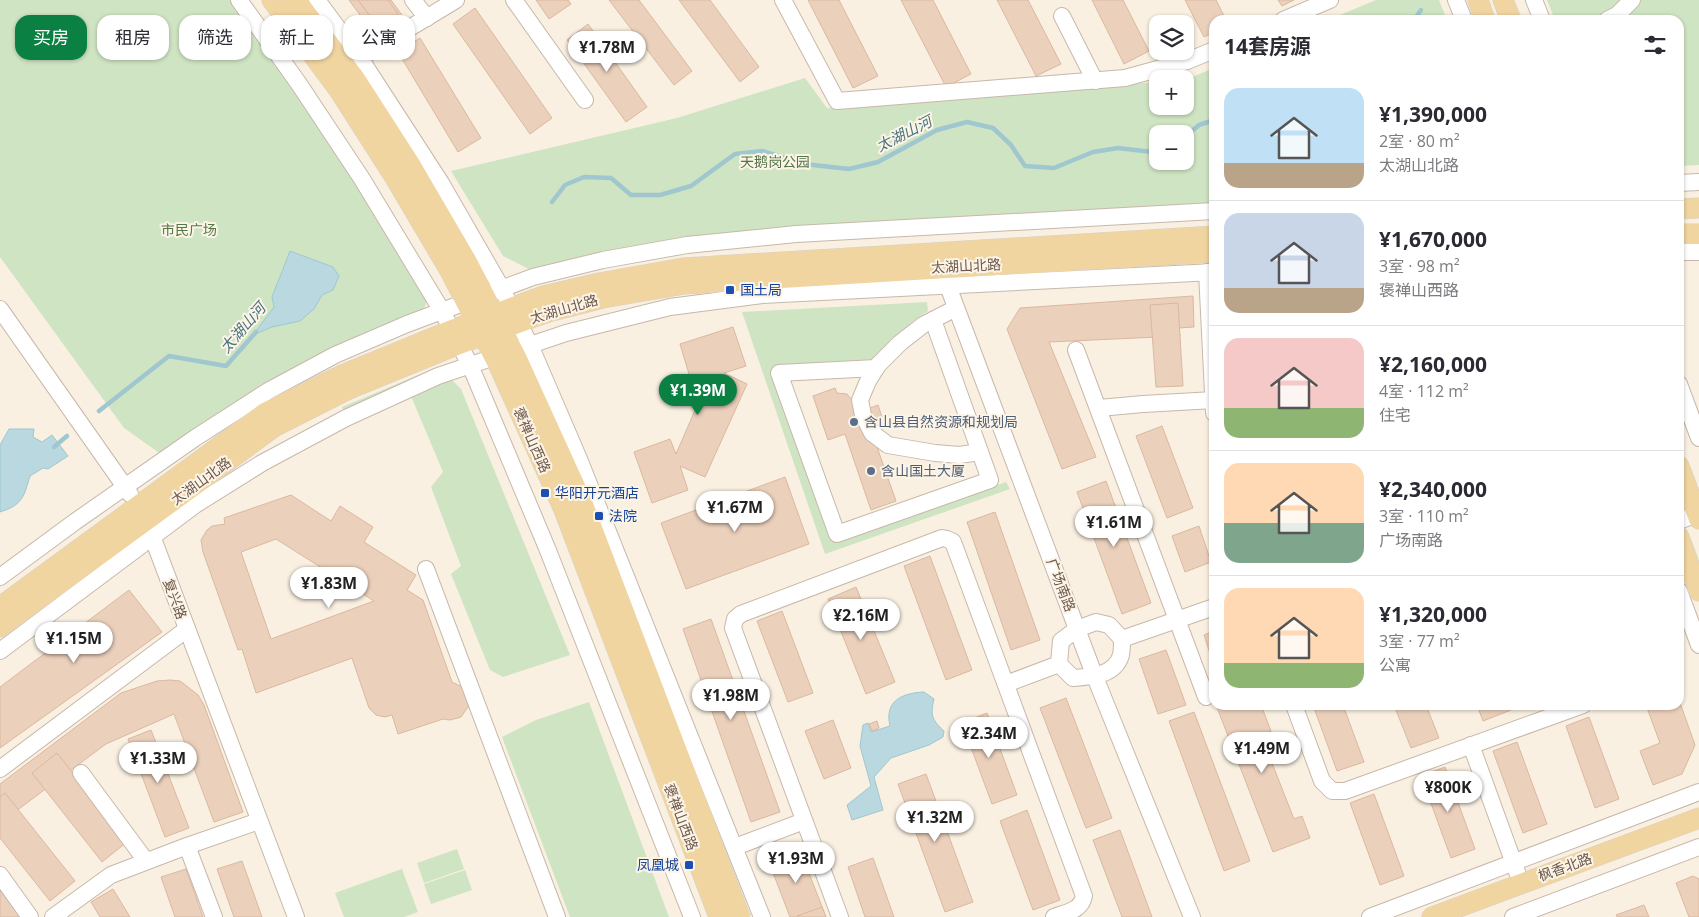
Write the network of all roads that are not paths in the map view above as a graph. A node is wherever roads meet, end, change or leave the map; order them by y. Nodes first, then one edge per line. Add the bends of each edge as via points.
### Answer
1 (239, 0) edge
2 (272, 0) edge
3 (296, 0) edge
4 (317, 0) edge
5 (413, 0) edge
6 (456, 0) edge
7 (514, 0) edge
8 (783, 0) edge
9 (1330, 0) edge
10 (1456, 0) edge
11 (1478, 0) edge
12 (1503, 0) edge
13 (1534, 0) edge
14 (1632, 0) edge
15 (1295, 15) edge
16 (1462, 15) edge
17 (1484, 15) edge
18 (1508, 15) edge
19 (1540, 15) edge
20 (1616, 15) edge
21 (1062, 16) dead end
22 (427, 18) junction
23 (415, 25) edge
24 (343, 35) edge
25 (1209, 52) edge
26 (361, 60) edge
27 (1095, 80) junction
28 (585, 100) dead end
29 (1699, 182) edge
30 (1684, 183) edge
31 (1699, 208) edge
32 (1684, 209) edge
33 (1209, 212) edge
34 (1684, 234) edge
35 (1699, 234) edge
36 (1209, 237) edge
37 (1209, 252) edge
38 (1684, 252) edge
39 (1699, 252) edge
40 (942, 268) junction
41 (1209, 272) edge
42 (484, 295) junction
43 (956, 308) junction
44 (0, 310) edge
45 (442, 311) junction
46 (933, 320) junction
47 (497, 322) junction
48 (455, 337) junction
49 (1076, 350) dead end
50 (513, 351) junction
51 (470, 366) junction
52 (876, 368) junction
53 (1684, 390) edge
54 (1692, 400) edge
55 (1209, 404) edge
56 (1099, 408) junction
57 (1699, 438) edge
58 (980, 452) junction
59 (1684, 484) edge
60 (125, 487) junction
61 (1693, 517) edge
62 (146, 521) junction
63 (1684, 550) edge
64 (426, 569) dead end
65 (0, 577) edge
66 (1699, 591) edge
67 (1684, 604) edge
68 (0, 607) edge
69 (1209, 609) edge
70 (1177, 619) junction
71 (0, 627) edge
72 (187, 629) junction
73 (1077, 629) junction
74 (1122, 639) junction
75 (1699, 645) edge
76 (0, 651) edge
77 (1059, 664) junction
78 (1095, 677) junction
79 (1006, 684) junction
80 (1206, 697) dead end
81 (1296, 710) edge
82 (1569, 710) edge
83 (1471, 746) junction
84 (0, 769) edge
85 (81, 773) dead end
86 (1699, 792) edge
87 (1699, 818) edge
88 (259, 821) junction
89 (804, 821) junction
90 (187, 846) junction
91 (735, 847) junction
92 (1699, 847) edge
93 (146, 861) junction
94 (1514, 862) junction
95 (0, 875) edge
96 (1521, 883) junction
97 (30, 917) edge
98 (52, 917) edge
99 (214, 917) edge
100 (296, 917) edge
101 (557, 917) edge
102 (692, 917) edge
103 (719, 917) edge
104 (740, 917) edge
105 (762, 917) edge
106 (840, 917) edge
107 (1054, 917) edge
108 (1192, 917) edge
109 (1370, 917) edge
110 (1432, 917) edge
111 (1513, 917) edge

1 - 45 street via 357,172
2 - 42 main road, 褒禅山西路 via 339,90 450,271
3 - 42 main road, 褒禅山西路 via 376,110
4 - 24 street
5 - 22 street
6 - 22 street
7 - 28 street
8 - 27 street via 836,100
9 - 15 street
10 - 16 street
11 - 17 main road
12 - 18 main road
13 - 19 street
14 - 20 street
21 - 27 street
22 - 23 street
25 - 27 street via 1187,62 1125,78
26 - 42 street via 441,183
29 - 30 street
31 - 32 main road
33 - 42 street via 796,234 687,245 602,260 533,277
34 - 35 main road
36 - 40 main road, 太湖山北路
37 - 40 main road, 太湖山北路
38 - 39 street
40 - 41 street
40 - 43 street, 广场南路
40 - 47 main road, 太湖山北路 via 683,268 543,296
40 - 50 street via 670,307 566,333
42 - 45 street
42 - 47 main road, 褒禅山西路
42 - 47 street
43 - 46 street
43 - 73 street, 广场南路
44 - 60 street, 复兴路
45 - 48 street
45 - 60 street via 335,355 268,391
46 - 52 street via 900,343
46 - 58 street
47 - 48 main road, 太湖山北路
47 - 50 main road, 褒禅山西路
47 - 50 street
48 - 51 street
48 - 62 main road, 太湖山北路 via 274,427
49 - 56 street
50 - 51 street
50 - 91 street via 579,459
50 - 103 main road, 褒禅山西路 via 564,510
50 - 104 main road, 褒禅山西路 via 582,502
51 - 62 street via 438,376 346,418 262,463 196,505
51 - 102 street via 548,548
52 - 58 street via 860,400 872,433 888,445 905,449 958,455
52 - 58 street via 779,373 836,534 990,480
53 - 54 street
54 - 57 street
55 - 56 street
56 - 70 street
59 - 61 main road
60 - 62 street, 复兴路
60 - 65 street
62 - 68 main road, 太湖山北路
62 - 71 main road, 太湖山北路
62 - 72 street, 复兴路
62 - 76 street
63 - 66 main road
64 - 101 street
67 - 75 street
69 - 70 street
70 - 74 street
70 - 80 street
72 - 84 street
72 - 88 street, 复兴路
73 - 74 street via 1096,622 1110,626
73 - 77 street via 1061,641
73 - 78 street, 广场南路
74 - 78 street via 1120,657 1110,670
77 - 78 street via 1073,678
77 - 79 street
78 - 108 street, 广场南路
79 - 89 street via 953,542 947,538 741,614 732,628
79 - 107 street via 1084,896 1078,908
81 - 83 street via 1322,781 1332,791 1345,790
82 - 83 street
83 - 94 street
85 - 93 street
86 - 94 street
87 - 96 main road, 枫香北路
88 - 90 street
88 - 100 street, 复兴路
89 - 91 street
89 - 106 street
90 - 93 street
90 - 99 street
91 - 105 street
92 - 111 street
93 - 98 street via 111,875
94 - 96 street
94 - 109 street
95 - 97 street
96 - 110 main road, 枫香北路

